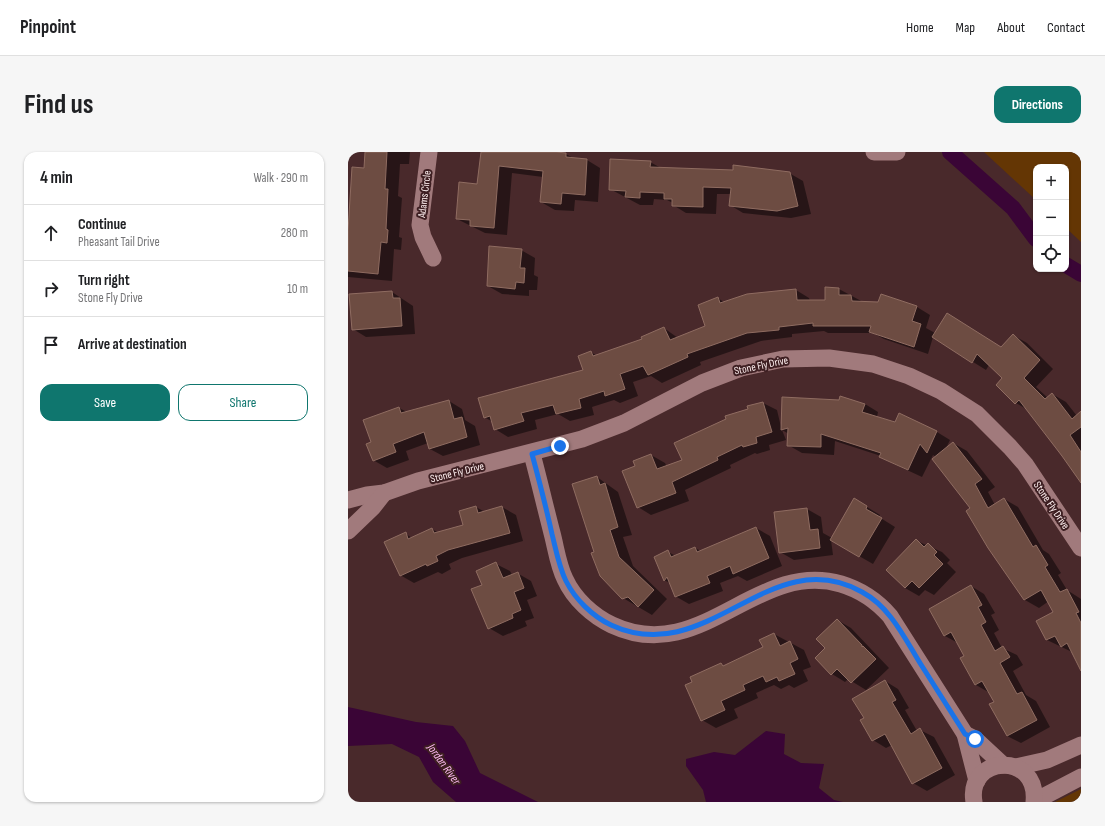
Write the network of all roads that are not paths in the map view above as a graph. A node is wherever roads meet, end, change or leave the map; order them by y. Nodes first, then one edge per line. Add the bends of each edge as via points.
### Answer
1 (430, 152) edge
2 (874, 152) edge
3 (897, 152) edge
4 (433, 258) dead end
5 (532, 454) junction
6 (384, 493) junction
7 (348, 500) edge
8 (348, 531) edge
9 (1081, 548) edge
10 (965, 734) junction
11 (1081, 745) edge
12 (1010, 766) junction
13 (1081, 777) edge
14 (977, 781) junction
15 (974, 802) edge
16 (1035, 802) edge

1 - 4 street, Adams Circle via 420,225
2 - 3 street
5 - 6 street, Stone Fly Drive
5 - 9 street, Stone Fly Drive via 611,429 702,383 741,368 806,358 829,358 873,364 926,383 977,414 1025,464
5 - 10 street via 565,580 582,604 605,622 633,633 675,633 702,624 785,584 822,580 850,586 873,600 890,616
6 - 7 street, Stone Fly Drive
6 - 8 street
10 - 12 street
10 - 14 street
11 - 12 street via 1047,760
12 - 14 street via 988,769
12 - 16 street via 1025,773 1031,781 1035,791
13 - 16 street
14 - 15 street

